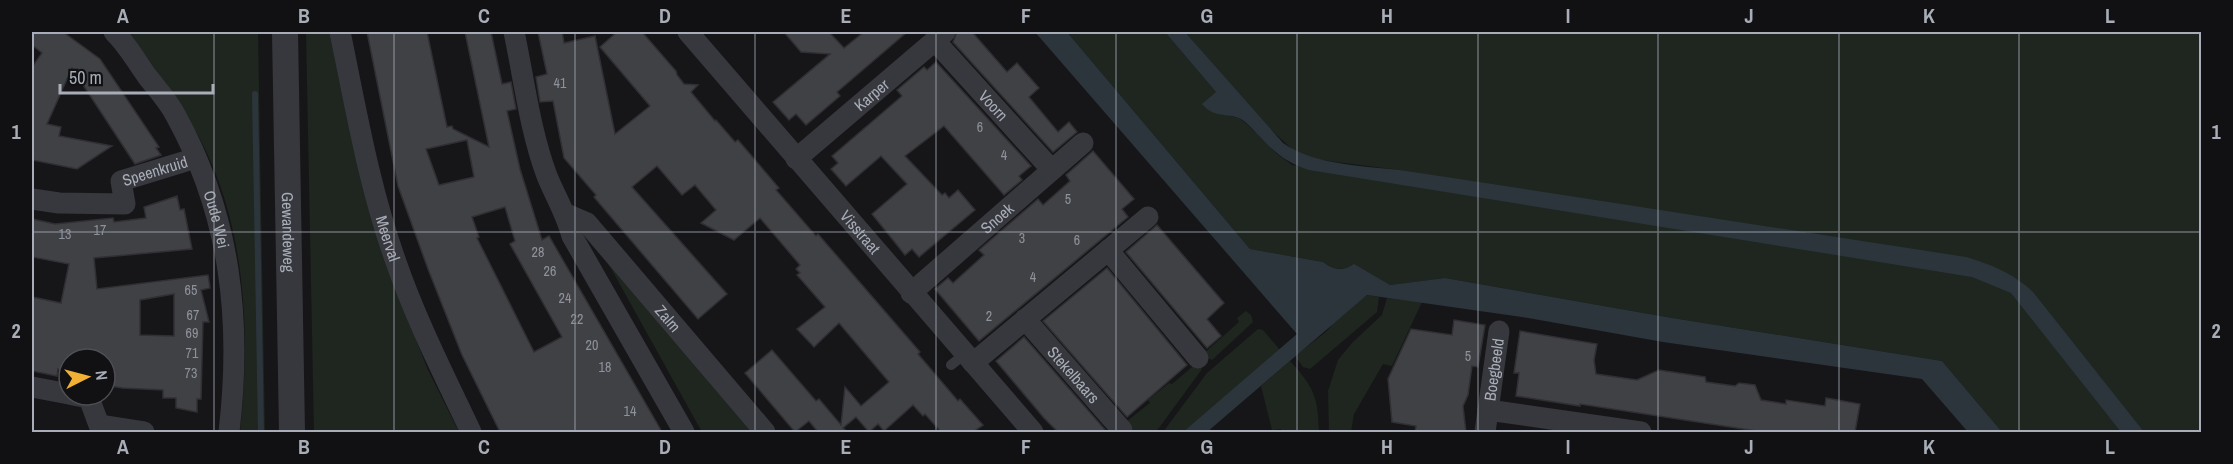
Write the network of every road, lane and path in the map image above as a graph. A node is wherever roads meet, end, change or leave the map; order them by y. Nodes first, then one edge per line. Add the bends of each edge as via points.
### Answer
1 (114, 32) edge
2 (285, 32) edge
3 (340, 32) edge
4 (514, 32) edge
5 (684, 34) edge
6 (940, 36) edge
7 (1083, 143) dead end
8 (196, 158) junction
9 (793, 162) junction
10 (1052, 170) junction
11 (32, 200) edge
12 (566, 214) junction
13 (1148, 217) dead end
14 (1108, 250) junction
15 (906, 297) junction
16 (1025, 319) junction
17 (1499, 331) dead end
18 (1198, 358) dead end
19 (963, 361) junction
20 (32, 387) edge
21 (57, 392) edge
22 (92, 407) edge
23 (1488, 410) junction
24 (1122, 430) dead end
25 (144, 432) edge
26 (229, 432) edge
27 (292, 432) edge
28 (471, 432) edge
29 (684, 432) edge
30 (765, 432) edge
31 (1033, 432) edge
32 (1485, 432) edge
33 (1641, 432) edge

1 - 8 street, Oude Wei via 176,115
2 - 27 street, Gewandeweg
3 - 28 street, Meerval via 368,171 396,262
4 - 12 street via 535,137
5 - 9 street, Visstraat
6 - 9 street, Karper
6 - 10 street, Voorn
7 - 10 street, Snoek
8 - 11 street, Speenkruid via 121,181 125,204
8 - 26 street, Oude Wei via 215,206 228,258 235,368
9 - 15 street, Visstraat
10 - 15 street, Snoek
12 - 29 street via 572,236
12 - 30 street, Zalm via 587,223
13 - 14 street
14 - 16 street
14 - 18 street
15 - 19 street, Visstraat
16 - 19 street
16 - 24 street, Stekelbaars
17 - 23 street, Boegbeeld
19 - 31 street, Visstraat
20 - 21 street
22 - 25 street via 99,425
23 - 32 street, Boegbeeld
23 - 33 street, Boegbeeld

